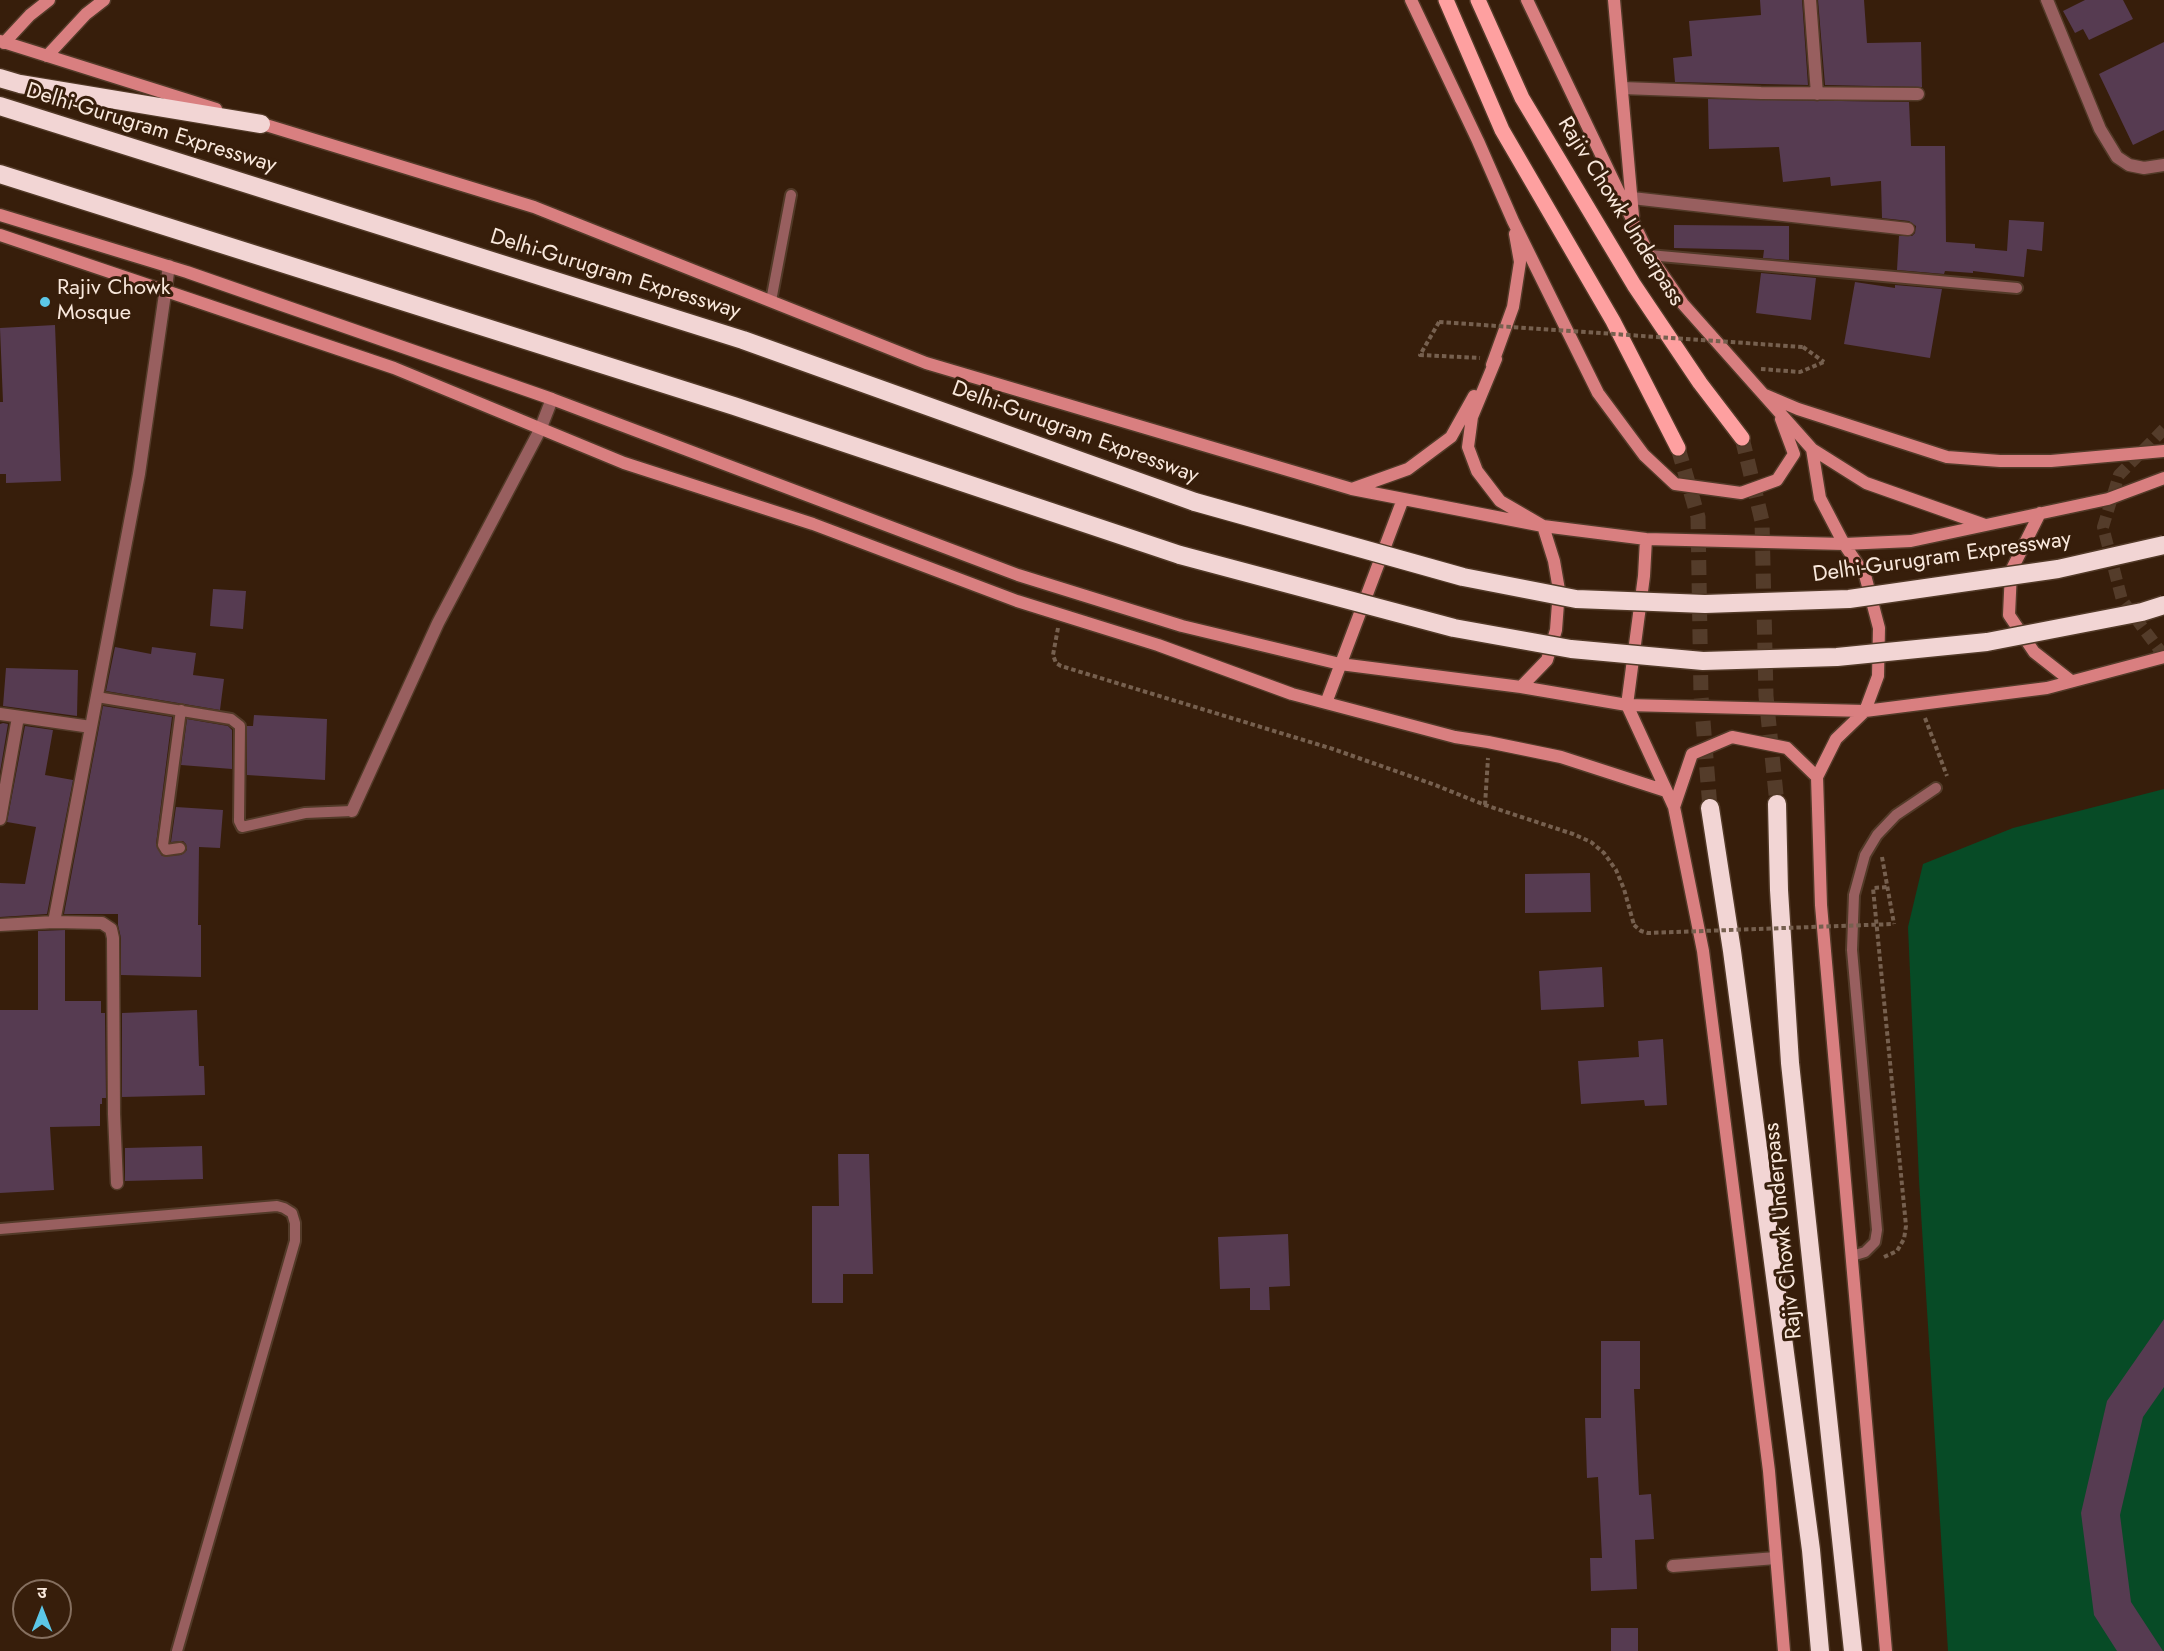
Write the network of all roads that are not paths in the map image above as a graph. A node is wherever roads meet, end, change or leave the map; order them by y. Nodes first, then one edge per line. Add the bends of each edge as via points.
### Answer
1 (49, 0) edge
2 (104, 0) edge
3 (1411, 0) edge
4 (1446, 0) edge
5 (1478, 0) edge
6 (1527, 0) edge
7 (1614, 0) edge
8 (1810, 0) edge
9 (2047, 0) edge
10 (2, 42) edge
11 (47, 56) junction
12 (0, 78) edge
13 (1622, 88) junction
14 (1816, 94) junction
15 (1918, 94) dead end
16 (0, 106) edge
17 (261, 124) junction
18 (2164, 165) edge
19 (0, 174) edge
20 (791, 195) dead end
21 (1632, 198) junction
22 (0, 215) edge
23 (1513, 221) junction
24 (1634, 226) junction
25 (1908, 229) dead end
26 (0, 235) edge
27 (1649, 255) junction
28 (169, 266) junction
29 (2017, 288) dead end
30 (165, 291) junction
31 (771, 302) junction
32 (1496, 359) junction
33 (1761, 393) junction
34 (552, 399) junction
35 (1779, 413) junction
36 (540, 430) junction
37 (1742, 438) tunnel mouth
38 (1678, 448) tunnel mouth
39 (1812, 449) junction
40 (2164, 451) edge
41 (2164, 478) edge
42 (1352, 489) junction
43 (1403, 499) junction
44 (2040, 513) junction
45 (1985, 525) junction
46 (1543, 526) junction
47 (1646, 539) junction
48 (1844, 544) junction
49 (2164, 545) edge
50 (2164, 605) edge
51 (2164, 657) edge
52 (1340, 664) junction
53 (2071, 681) junction
54 (1521, 687) junction
55 (97, 697) junction
56 (1326, 703) junction
57 (1627, 705) junction
58 (181, 711) junction
59 (1864, 711) junction
60 (0, 714) edge
61 (18, 717) junction
62 (91, 727) junction
63 (1817, 777) junction
64 (1936, 788) dead end
65 (1666, 791) junction
66 (1777, 804) tunnel mouth
67 (1674, 807) junction
68 (1710, 808) tunnel mouth
69 (352, 812) joint
70 (0, 819) edge
71 (180, 848) dead end
72 (54, 922) junction
73 (0, 925) edge
74 (117, 1183) dead end
75 (0, 1229) edge
76 (1852, 1256) junction
77 (1776, 1558) junction
78 (1673, 1566) dead end
79 (177, 1651) edge
80 (1784, 1651) edge
81 (1820, 1651) edge
82 (1853, 1651) edge
83 (1886, 1651) edge

1 - 10 main road
2 - 11 main road
3 - 23 main road
4 - 38 main road via 1502,130 1614,321
5 - 37 main road, Rajiv Chowk Underpass via 1521,98 1634,285
6 - 24 main road
7 - 13 main road
8 - 14 street
9 - 18 street via 2100,129 2117,157 2144,168
10 - 11 main road
11 - 17 main road
12 - 17 highway
13 - 14 street
13 - 21 main road
14 - 15 street
16 - 49 highway, Delhi-Gurugram Expressway, bridge via 743,340 1195,502 1463,577 1576,599 1705,604 1849,599 2058,569
17 - 31 main road via 534,207
19 - 50 highway, bridge via 734,405 1180,555 1454,628 1571,649 1703,661 1837,657 1987,642
20 - 31 lane
21 - 24 main road
21 - 25 street
22 - 28 main road
23 - 32 main road via 1520,262 1513,307
23 - 35 main road via 1598,393 1644,455 1674,484 1741,493 1777,480 1794,454
24 - 27 main road
26 - 30 main road
27 - 29 lane
27 - 33 main road via 1683,303
28 - 30 street
28 - 34 main road
30 - 36 main road via 423,379
30 - 55 street via 140,474
31 - 42 main road via 926,363
32 - 42 main road via 1451,437 1408,469
32 - 46 main road via 1472,417 1468,447 1478,471 1500,501
33 - 35 main road
33 - 40 main road via 1798,409 1947,457 2051,461
34 - 36 street
34 - 52 main road via 1018,575 1182,626
35 - 39 main road
36 - 56 main road via 624,463 813,524 1060,616
36 - 69 street via 438,623
39 - 45 main road via 1866,483
39 - 48 main road via 1820,498
41 - 44 main road via 2108,499
42 - 43 main road
43 - 46 main road
43 - 52 main road
44 - 45 main road
44 - 53 main road via 2011,571 2009,615 2034,652
45 - 48 main road via 1911,541
46 - 47 main road
46 - 54 main road via 1559,590 1556,630 1547,660
47 - 48 main road
47 - 57 main road
48 - 59 main road via 1865,575 1879,628 1878,676
51 - 53 main road
52 - 54 main road
52 - 56 main road
53 - 59 main road via 2047,688
54 - 57 main road
55 - 58 lane
55 - 62 street
56 - 65 main road via 1455,737 1561,756
57 - 59 main road
57 - 65 main road
58 - 69 lane via 231,719 240,726 242,827 306,813
58 - 71 lane via 163,845 166,850
59 - 63 main road via 1836,739
60 - 61 street
61 - 62 street
61 - 70 street
62 - 72 street
63 - 67 main road via 1787,748 1732,737 1692,754
63 - 76 main road via 1821,904
64 - 76 lane via 1896,814 1877,835 1864,855 1854,895 1852,950 1877,1230 1875,1242 1865,1252
65 - 67 main road
66 - 82 highway, Rajiv Chowk Underpass via 1790,1063
67 - 77 main road via 1703,951 1769,1471
68 - 81 highway, Rajiv Chowk Underpass via 1809,1538
72 - 73 street
72 - 74 street via 102,923 111,929
75 - 79 lane via 277,1206 292,1213 296,1222 295,1241
76 - 83 main road
77 - 78 street
77 - 80 main road

